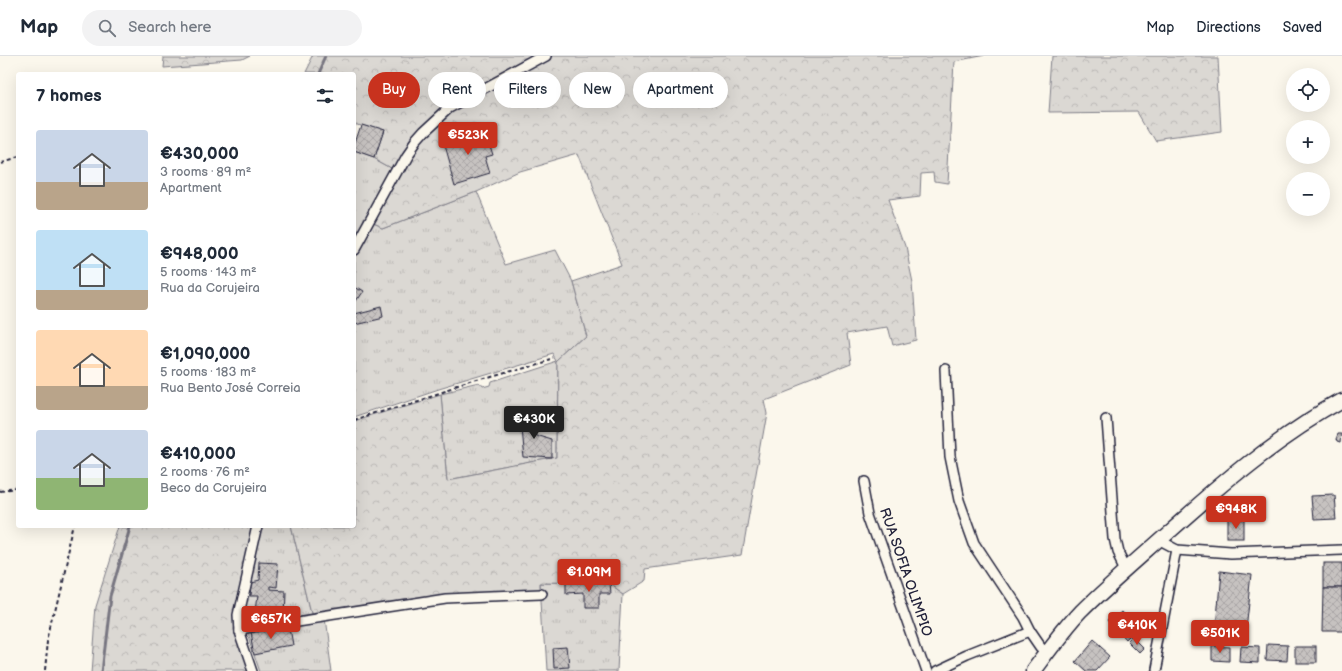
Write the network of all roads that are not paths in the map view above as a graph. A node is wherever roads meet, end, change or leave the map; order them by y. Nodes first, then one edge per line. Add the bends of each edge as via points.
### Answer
1 (546, 56) edge
2 (356, 246) edge
3 (946, 371) dead end
4 (1342, 400) edge
5 (1106, 418) dead end
6 (864, 481) dead end
7 (258, 528) edge
8 (1158, 540) junction
9 (1177, 550) junction
10 (1342, 550) edge
11 (1126, 568) junction
12 (542, 594) dead end
13 (239, 630) junction
14 (1030, 631) junction
15 (1047, 652) junction
16 (1154, 670) dead end
17 (253, 671) edge
18 (926, 671) edge
19 (935, 671) edge
20 (1032, 671) edge

1 - 2 street via 450,108 414,142
3 - 14 street via 950,457 959,501 974,543 1024,617
4 - 8 main road via 1306,421 1252,459
5 - 11 street via 1115,539
6 - 18 street, RUA SOFIA OLIMPIO via 870,513
7 - 13 street via 238,615
8 - 9 street
8 - 11 main road
9 - 10 street via 1231,554
9 - 16 street
11 - 15 main road via 1080,612
12 - 13 street via 446,598
13 - 17 street
14 - 15 street
14 - 19 street
15 - 20 main road

